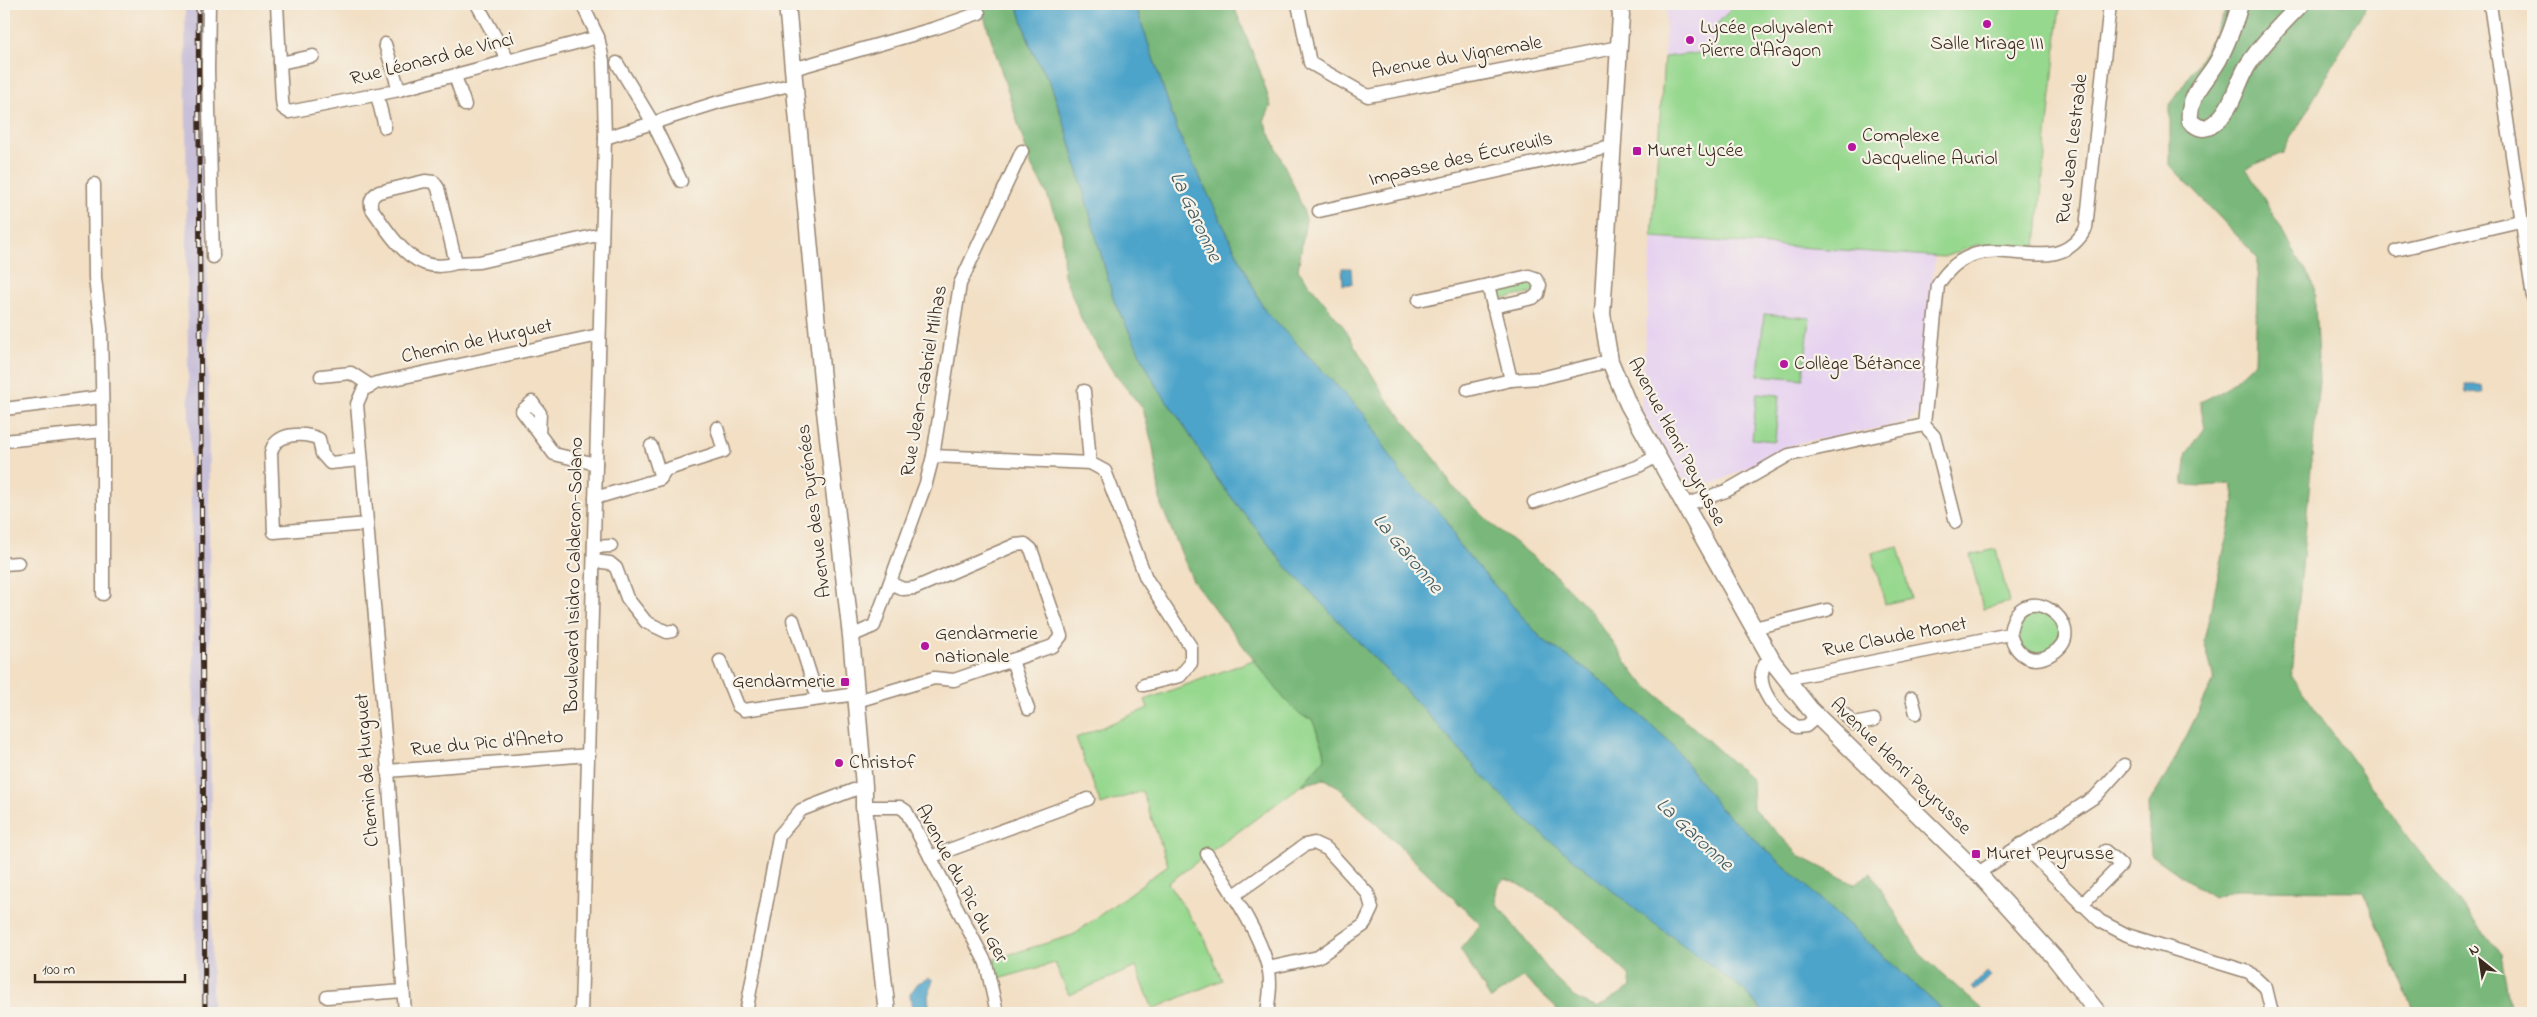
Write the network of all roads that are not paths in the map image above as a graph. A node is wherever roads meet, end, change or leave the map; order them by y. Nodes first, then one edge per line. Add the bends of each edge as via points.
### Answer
1 (209, 4) edge
2 (277, 4) edge
3 (477, 4) edge
4 (582, 4) edge
5 (787, 4) edge
6 (1298, 4) edge
7 (2110, 4) edge
8 (2240, 4) edge
9 (2301, 4) edge
10 (2490, 4) edge
11 (1621, 7) edge
12 (979, 14) dead end
13 (598, 37) junction
14 (385, 44) dead end
15 (1618, 47) junction
16 (313, 56) dead end
17 (508, 60) junction
18 (280, 63) junction
19 (617, 63) dead end
20 (455, 76) junction
21 (794, 76) junction
22 (400, 90) junction
23 (377, 95) junction
24 (465, 105) dead end
25 (653, 123) junction
26 (385, 127) dead end
27 (605, 138) junction
28 (1611, 146) junction
29 (1022, 151) dead end
30 (681, 182) dead end
31 (94, 184) dead end
32 (1319, 211) dead end
33 (2520, 221) junction
34 (602, 234) junction
35 (2396, 250) dead end
36 (212, 257) dead end
37 (456, 263) junction
38 (1488, 285) junction
39 (2533, 298) edge
40 (1419, 300) dead end
41 (1493, 307) junction
42 (599, 335) junction
43 (1610, 361) junction
44 (320, 376) dead end
45 (1511, 380) junction
46 (367, 388) junction
47 (1468, 390) dead end
48 (1084, 391) dead end
49 (101, 397) junction
50 (4, 409) edge
51 (1924, 425) junction
52 (717, 428) dead end
53 (103, 431) junction
54 (539, 434) dead end
55 (4, 442) edge
56 (651, 446) dead end
57 (933, 456) junction
58 (1657, 456) junction
59 (360, 460) junction
60 (1090, 463) junction
61 (596, 464) junction
62 (661, 478) junction
63 (595, 498) junction
64 (1534, 502) dead end
65 (1685, 505) junction
66 (1956, 522) dead end
67 (367, 524) junction
68 (611, 546) dead end
69 (594, 547) junction
70 (594, 561) junction
71 (18, 563) dead end
72 (4, 564) edge
73 (890, 583) junction
74 (103, 594) dead end
75 (1827, 610) dead end
76 (793, 620) dead end
77 (1754, 628) junction
78 (672, 631) dead end
79 (2010, 634) junction
80 (851, 636) junction
81 (1012, 660) junction
82 (720, 661) dead end
83 (1773, 662) junction
84 (1786, 679) junction
85 (1144, 685) dead end
86 (856, 698) junction
87 (1912, 698) dead end
88 (818, 699) junction
89 (1028, 709) dead end
90 (1810, 709) junction
91 (1916, 713) dead end
92 (1874, 720) dead end
93 (1828, 727) junction
94 (589, 755) junction
95 (2124, 765) dead end
96 (388, 771) junction
97 (864, 786) junction
98 (1088, 799) dead end
99 (864, 807) junction
100 (2021, 844) junction
101 (2105, 851) dead end
102 (1207, 854) dead end
103 (930, 857) junction
104 (1978, 873) junction
105 (1233, 896) junction
106 (2081, 905) junction
107 (1268, 968) junction
108 (403, 991) junction
109 (327, 997) dead end
110 (405, 1013) edge
111 (581, 1013) edge
112 (746, 1013) edge
113 (887, 1013) edge
114 (997, 1013) edge
115 (1267, 1013) edge
116 (2098, 1013) edge
117 (2272, 1013) edge

1 - 36 street
2 - 18 street
3 - 17 street
4 - 13 street, Boulevard Isidro Calderon-Solano
5 - 21 main road, Avenue des Pyrénées
6 - 15 street, Avenue du Vignemale via 1310,64 1368,96
7 - 51 street, Rue Jean Lestrade via 2086,228 2075,243 2062,252 2049,255 1982,251 1950,266 1938,285
8 - 9 main road via 2233,30 2218,61 2192,100 2190,121 2197,127 2205,129 2224,114 2248,65 2266,40
10 - 33 street
11 - 15 main road, Avenue Henri Peyrusse
12 - 21 street
13 - 17 street, Rue Léonard de Vinci
13 - 27 street, Boulevard Isidro Calderon-Solano via 605,76
14 - 22 street
15 - 28 main road, Avenue Henri Peyrusse
16 - 18 street
17 - 20 street, Rue Léonard de Vinci
18 - 23 street, Rue Léonard de Vinci via 283,108 288,112
19 - 25 street
20 - 22 street, Rue Léonard de Vinci
20 - 24 street
21 - 25 street
21 - 80 main road, Avenue des Pyrénées via 824,402
22 - 23 street, Rue Léonard de Vinci
23 - 26 street
25 - 27 street
25 - 30 street
27 - 34 street, Boulevard Isidro Calderon-Solano
28 - 32 street, Impasse des Écureuils
28 - 43 main road, Avenue Henri Peyrusse via 1602,314
29 - 57 street, Rue Jean-Gabriel Milhas via 960,284
31 - 49 street
33 - 35 street
33 - 39 street
34 - 37 street via 479,262
34 - 42 street, Boulevard Isidro Calderon-Solano
37 - 37 street via 434,182 425,181 373,196 370,202 372,209 404,252 432,266
38 - 40 street
38 - 41 street
38 - 41 street via 1529,276 1535,278 1540,286 1533,298
41 - 45 street
42 - 46 street, Chemin de Hurguet
42 - 61 street, Boulevard Isidro Calderon-Solano
43 - 45 street via 1541,378
43 - 58 main road, Avenue Henri Peyrusse via 1628,404
44 - 46 street via 351,373
45 - 47 street
46 - 59 street, Chemin de Hurguet via 357,404
48 - 60 street
49 - 50 street
49 - 53 street
51 - 65 street via 1789,455 1726,490
51 - 66 street via 1934,436
52 - 62 street via 724,451 665,470
53 - 55 street
53 - 74 street
54 - 61 street via 554,454
56 - 62 street
57 - 60 street
57 - 73 street, Rue Jean-Gabriel Milhas
58 - 64 street via 1637,467
58 - 65 main road, Avenue Henri Peyrusse
59 - 67 street, Chemin de Hurguet
59 - 67 street via 330,462 322,454 319,439 308,434 279,438 272,445 271,453 274,532
60 - 85 street via 1105,471 1146,578 1191,647 1191,664 1180,676
61 - 63 street, Boulevard Isidro Calderon-Solano
62 - 63 street
63 - 69 street, Boulevard Isidro Calderon-Solano
65 - 77 main road, Avenue Henri Peyrusse
67 - 96 street, Chemin de Hurguet
68 - 69 street
69 - 70 street, Boulevard Isidro Calderon-Solano
70 - 78 street via 610,563 616,568 627,598 646,622 666,632
70 - 94 street, Boulevard Isidro Calderon-Solano
71 - 72 street
73 - 80 street, Rue Jean-Gabriel Milhas via 874,626
73 - 81 street via 909,589 1015,545 1029,546 1061,636 1053,646
75 - 77 street
76 - 88 street
77 - 83 main road, Avenue Henri Peyrusse
79 - 79 street via 2018,612 2032,605 2049,607 2060,616 2065,633 2059,649 2044,659 2027,658 2014,646
79 - 84 street, Rue Claude Monet
80 - 86 main road, Avenue des Pyrénées
81 - 86 street via 954,680 934,678
81 - 89 street
82 - 88 street via 740,708 748,710
83 - 84 main road, Avenue Henri Peyrusse
83 - 90 street, Avenue Henri Peyrusse via 1764,664 1760,673 1762,684 1777,708 1797,727 1806,726 1813,720
84 - 90 main road, Avenue Henri Peyrusse
86 - 88 street
86 - 97 main road, Avenue des Pyrénées
87 - 91 street
90 - 93 main road, Avenue Henri Peyrusse
92 - 93 street via 1854,724 1846,712
93 - 104 main road, Avenue Henri Peyrusse
94 - 96 street, Rue du Pic d'Aneto
94 - 111 street, Boulevard Isidro Calderon-Solano
95 - 100 street via 2096,796
96 - 108 street, Chemin de Hurguet
97 - 99 main road, Avenue des Pyrénées
97 - 112 street via 800,810 779,836
98 - 103 street
99 - 103 street, Avenue du Pic du Ger via 900,807 906,811
99 - 113 main road, Avenue des Pyrénées
100 - 104 street
100 - 106 street
101 - 106 street via 2121,865
102 - 105 street
103 - 114 street, Avenue du Pic du Ger via 986,963
104 - 116 main road, Avenue Henri Peyrusse via 2054,957
105 - 107 street
105 - 107 street via 1305,845 1314,843 1328,849 1368,894 1372,908 1364,925 1335,947 1318,958
106 - 117 street via 2100,921 2127,935 2249,972 2266,988
107 - 115 street
108 - 109 street
108 - 110 street, Chemin de Hurguet

